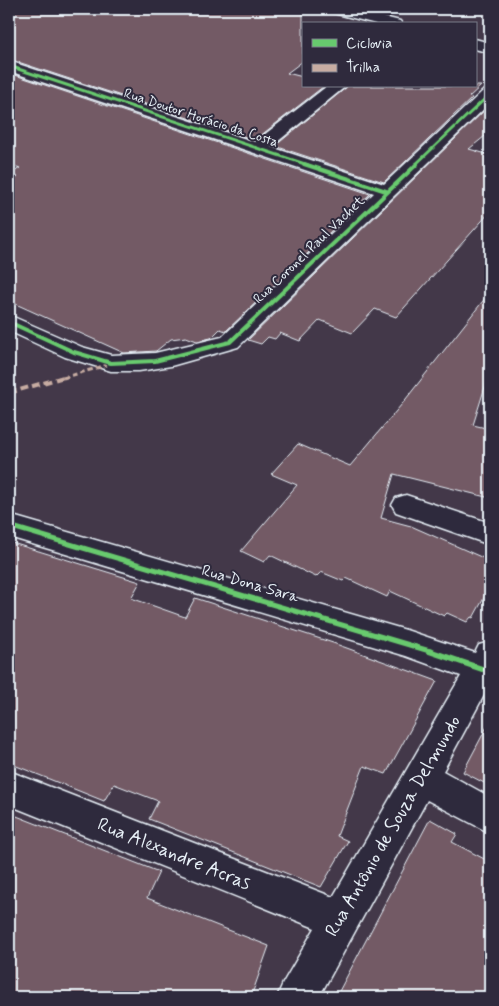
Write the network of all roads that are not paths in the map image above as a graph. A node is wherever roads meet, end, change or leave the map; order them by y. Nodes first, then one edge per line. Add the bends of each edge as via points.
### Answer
1 (335, 9) edge
2 (388, 22) edge
3 (476, 44) edge
4 (490, 48) edge
5 (11, 69) edge
6 (335, 88) edge
7 (490, 94) edge
8 (257, 149) junction
9 (386, 191) junction
10 (9, 322) edge
11 (406, 505) dead end
12 (9, 526) edge
13 (490, 534) edge
14 (486, 662) edge
15 (421, 778) junction
16 (9, 788) edge
17 (490, 816) edge
18 (340, 919) junction
19 (297, 997) edge

1 - 2 street
3 - 4 street
5 - 8 street, Rua Doutor Horácio da Costa
6 - 8 street
7 - 9 street, Rua Coronel Paul Vachet
8 - 9 street, Rua Doutor Horácio da Costa
9 - 10 street, Rua Coronel Paul Vachet via 230,342 172,357 112,364 95,360
11 - 13 street
12 - 14 street, Rua Dona Sara via 406,643
14 - 15 street, Rua Antônio de Souza Delmundo
15 - 17 street
15 - 18 street, Rua Antônio de Souza Delmundo
16 - 18 street, Rua Alexandre Acras
18 - 19 street, Rua Antônio de Souza Delmundo

